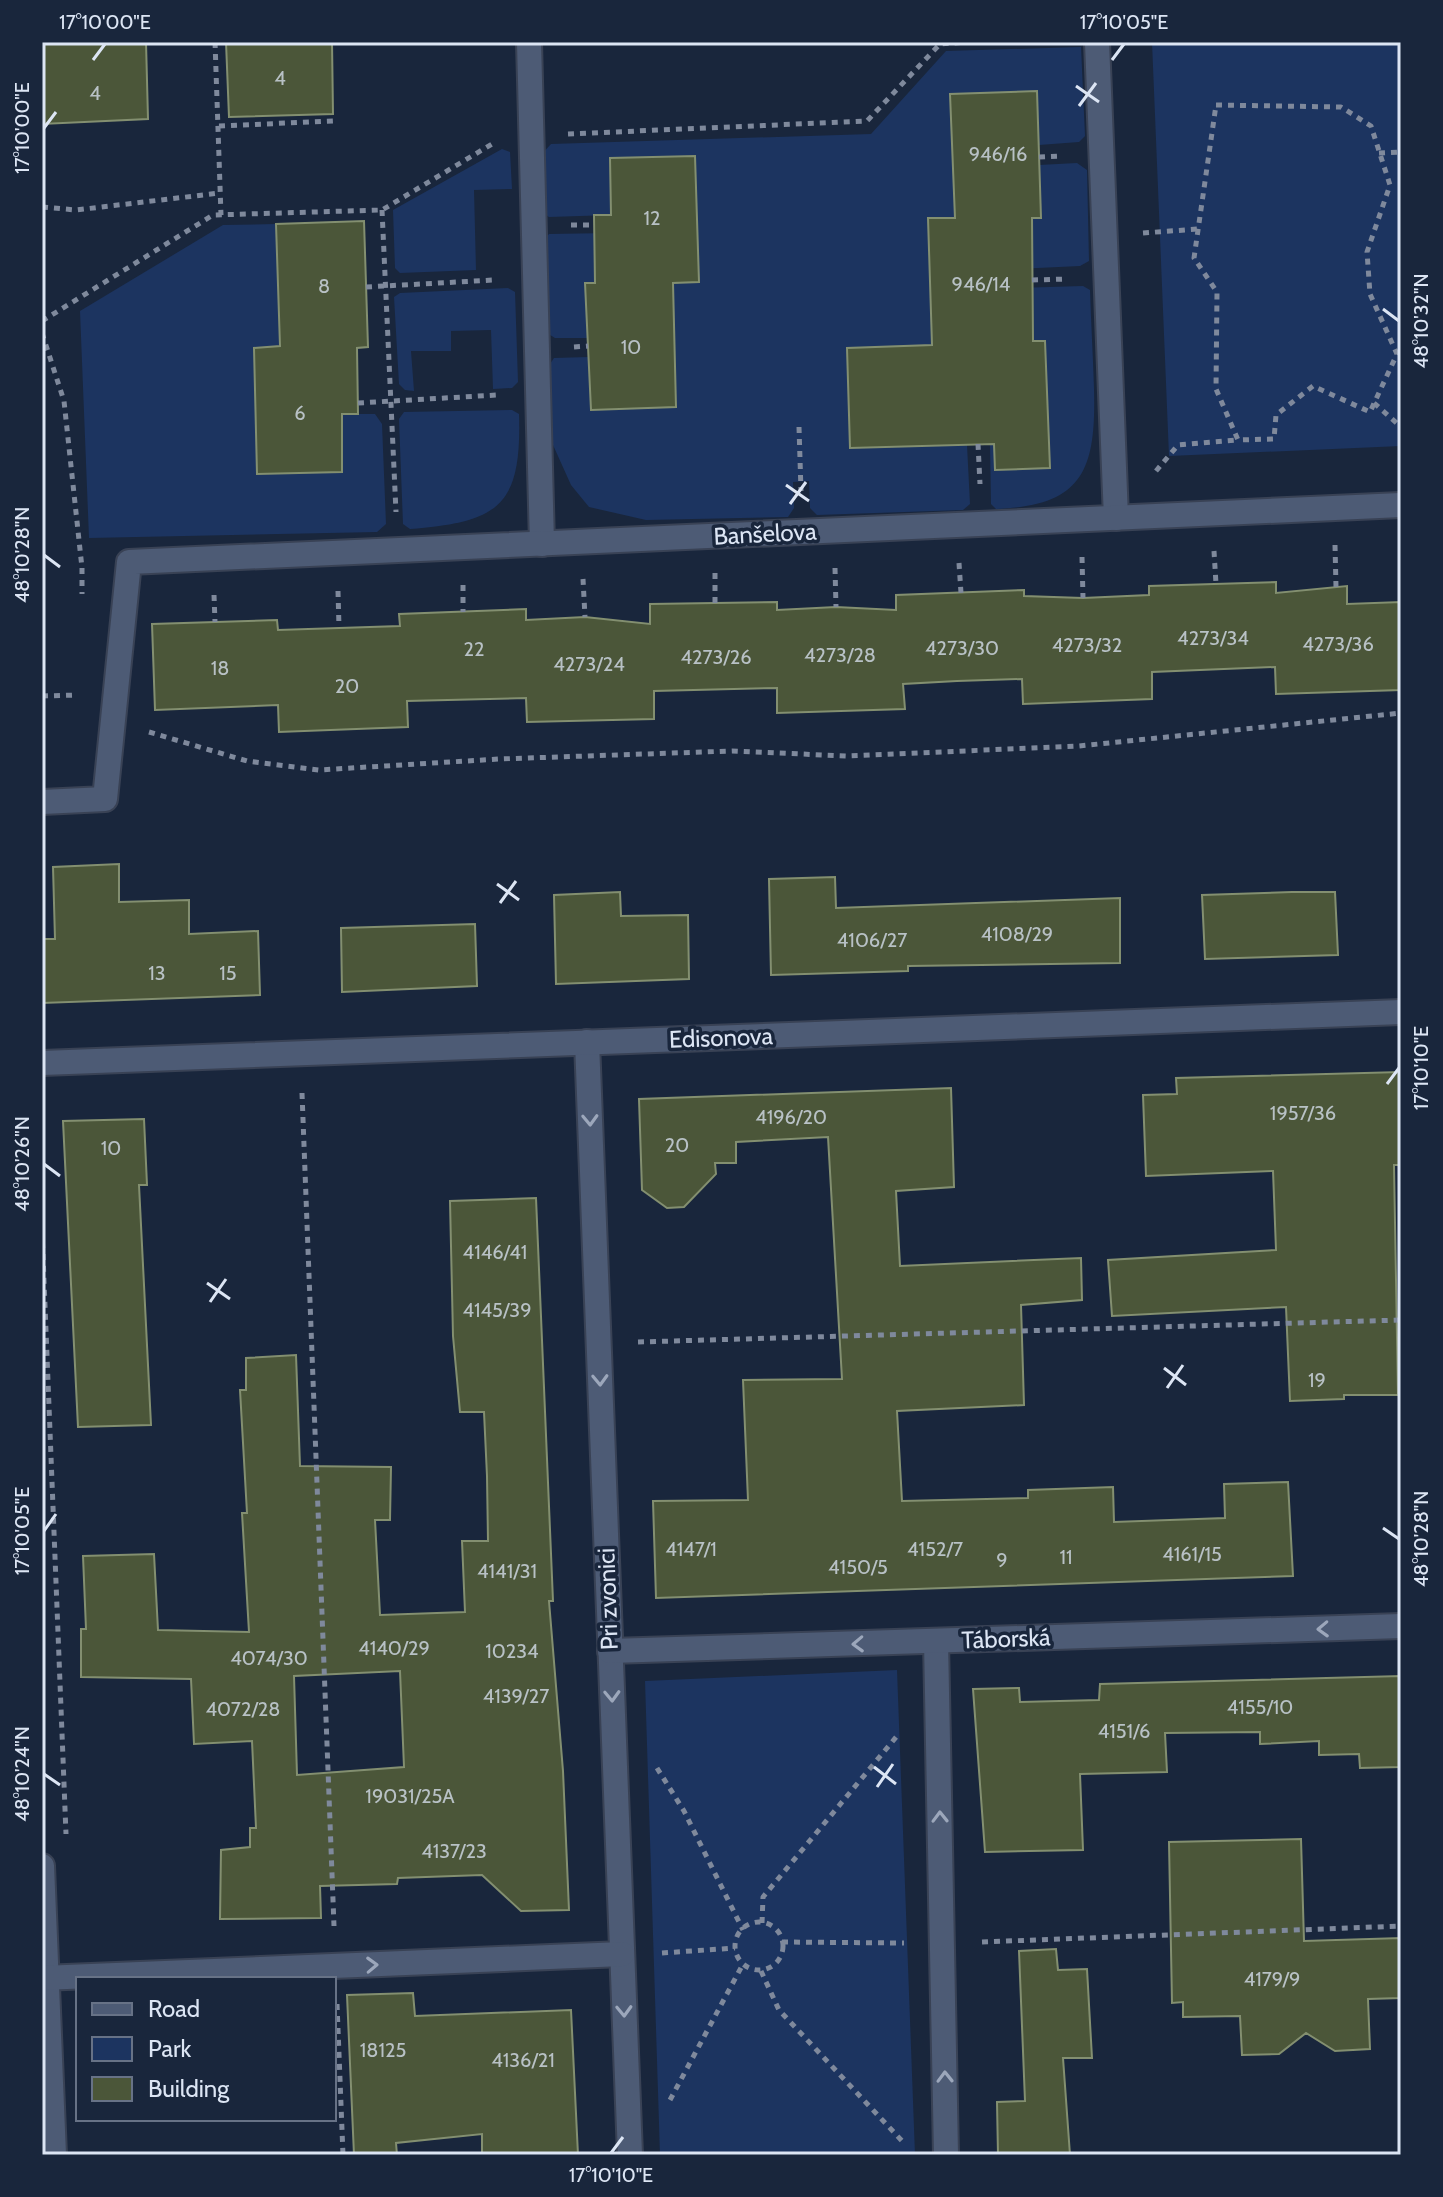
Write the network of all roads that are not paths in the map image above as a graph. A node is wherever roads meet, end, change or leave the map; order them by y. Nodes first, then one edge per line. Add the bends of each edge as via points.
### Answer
1 (529, 42) edge
2 (1097, 42) edge
3 (1401, 505) edge
4 (1116, 511) junction
5 (542, 544) junction
6 (42, 802) edge
7 (1401, 1012) edge
8 (587, 1042) junction
9 (42, 1063) edge
10 (1401, 1626) edge
11 (936, 1641) junction
12 (610, 1651) junction
13 (42, 1866) edge
14 (622, 1954) junction
15 (44, 1978) edge
16 (54, 2155) edge
17 (630, 2155) edge
18 (946, 2155) edge

1 - 5 street
2 - 4 street
3 - 4 street, Banšelova
4 - 5 street, Banšelova
5 - 6 street, Banšelova via 129,562 105,799
7 - 8 street, Edisonova
8 - 9 street, Edisonova
8 -> 12 street, Pri zvonici
10 -> 11 street, Táborská
11 -> 12 street, Táborská
18 -> 11 street
12 -> 14 street, Pri zvonici
13 - 15 street
15 -> 14 street
14 -> 17 street, Pri zvonici
15 - 16 street

